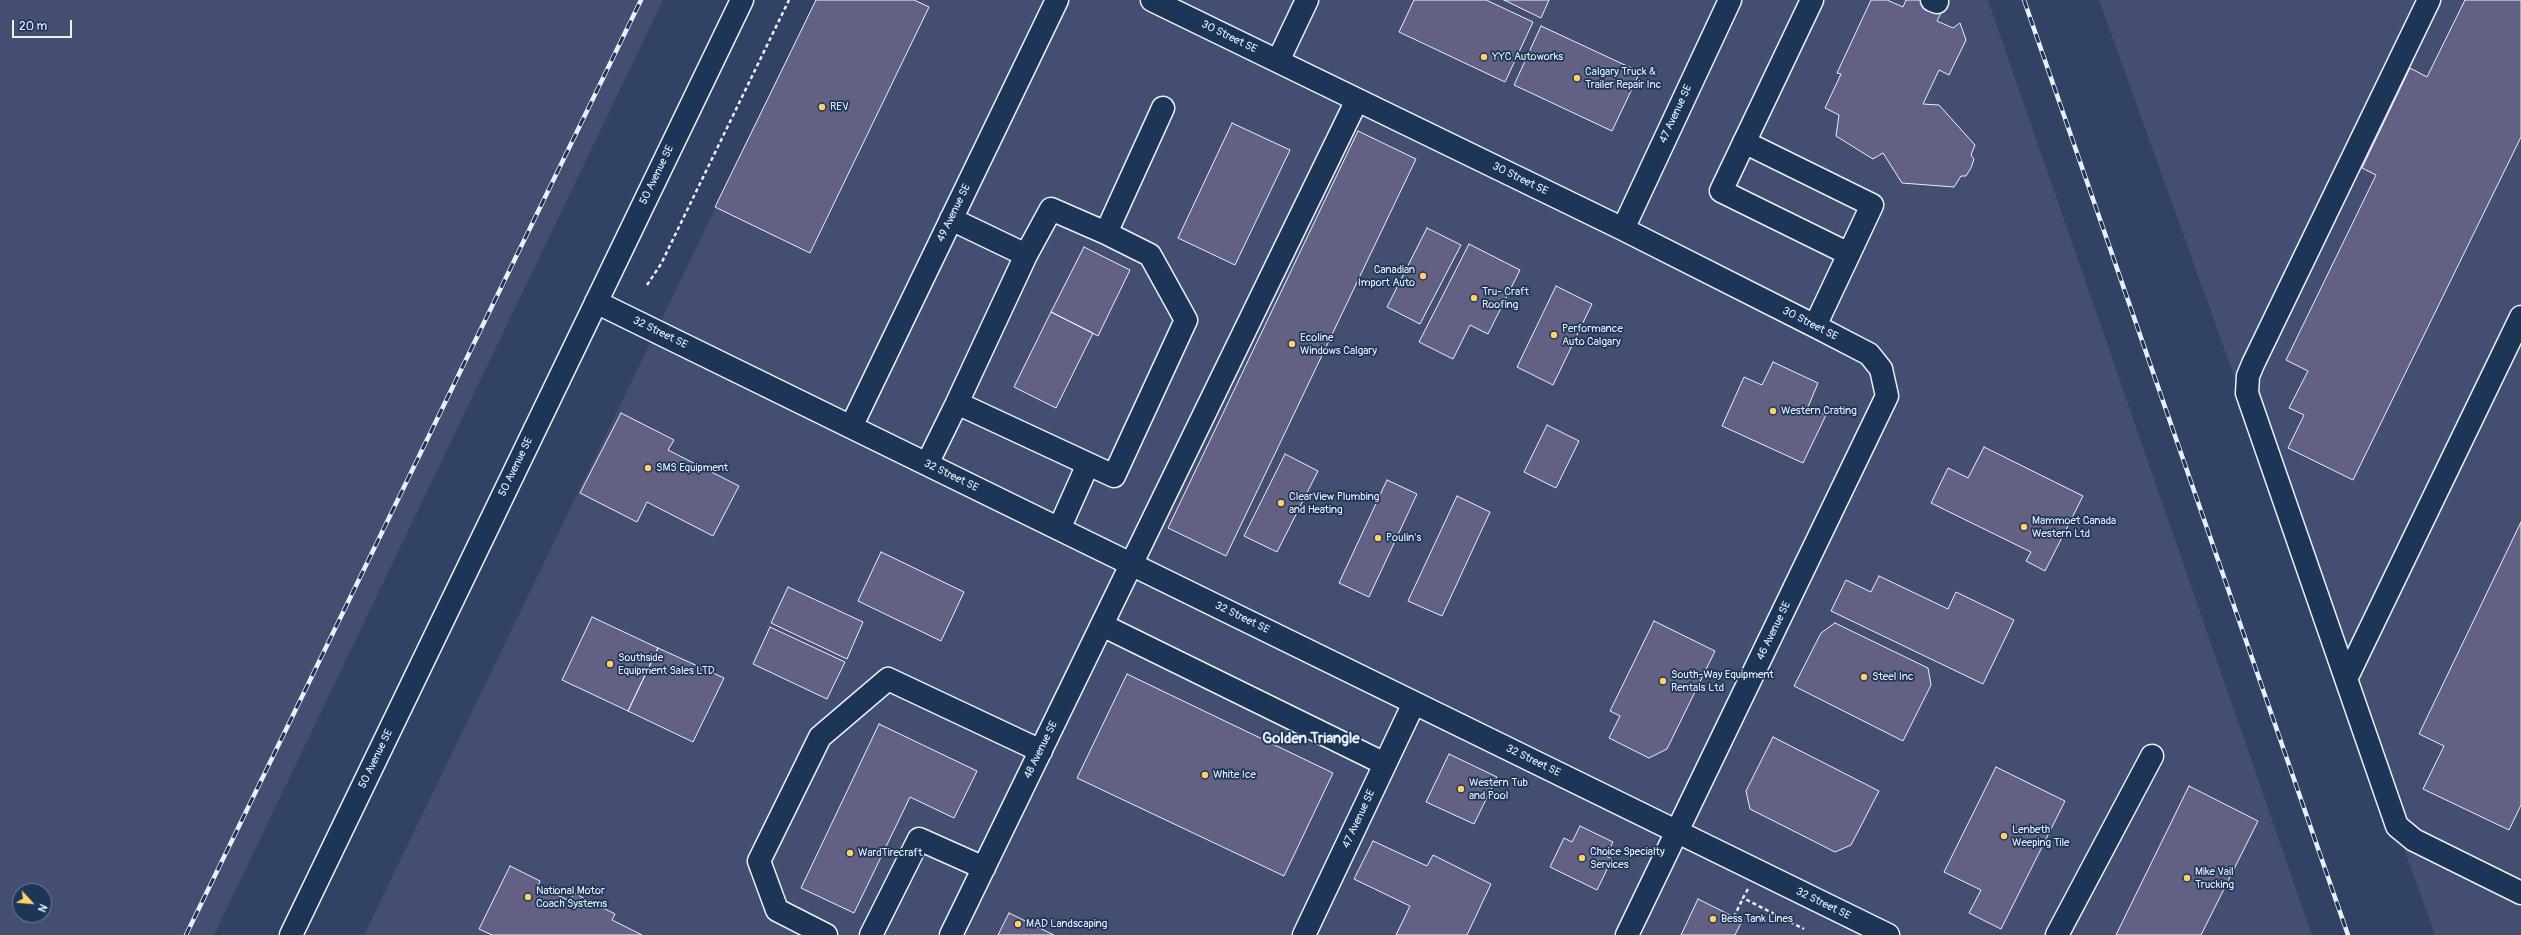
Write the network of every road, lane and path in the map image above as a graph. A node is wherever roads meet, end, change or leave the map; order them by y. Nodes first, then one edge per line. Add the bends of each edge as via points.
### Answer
1 (742, 0) edge
2 (789, 0) edge
3 (1057, 0) edge
4 (1152, 0) edge
5 (1307, 0) edge
6 (1730, 0) edge
7 (1812, 0) edge
8 (2429, 0) edge
9 (1278, 61) junction
10 (1357, 100) junction
11 (1163, 108) dead end
12 (1744, 142) junction
13 (951, 219) junction
14 (1623, 229) junction
15 (1106, 233) junction
16 (1849, 254) junction
17 (1026, 255) junction
18 (647, 285) dead end
19 (596, 302) junction
20 (2521, 317) edge
21 (1815, 326) junction
22 (1881, 369) joint
23 (957, 403) junction
24 (851, 427) junction
25 (927, 464) junction
26 (1088, 464) junction
27 (1059, 529) junction
28 (1132, 564) junction
29 (1102, 625) junction
30 (2346, 679) junction
31 (1414, 703) junction
32 (1041, 751) junction
33 (2152, 756) dead end
34 (1385, 764) junction
35 (1677, 832) junction
36 (984, 868) junction
37 (1750, 884) dead end
38 (2521, 893) edge
39 (1743, 898) junction
40 (1734, 917) dead end
41 (1804, 929) dead end
42 (292, 935) edge
43 (826, 935) edge
44 (871, 935) edge
45 (951, 935) edge
46 (1304, 935) edge
47 (1627, 935) edge
48 (1888, 935) edge
49 (2057, 935) edge

1 - 19 street, 50 Avenue SE
2 - 18 path via 661,264
3 - 13 street, 49 Avenue SE
4 - 9 street, 30 Street SE
5 - 9 street
6 - 14 street, 47 Avenue SE
7 - 12 street
8 - 30 street via 2248,376 2248,393
9 - 10 street, 30 Street SE
10 - 14 street, 30 Street SE
10 - 28 street, 48 Avenue SE
11 - 15 street
12 - 16 street via 1721,191
12 - 16 street via 1872,205
13 - 17 street
13 - 24 street, 49 Avenue SE
14 - 21 street, 30 Street SE
15 - 17 street via 1051,209
15 - 26 street via 1150,255 1186,320 1114,476
16 - 21 street
17 - 23 street
19 - 24 street, 32 Street SE
19 - 42 street, 50 Avenue SE
20 - 30 street
21 - 22 street, 30 Street SE via 1869,354
22 - 35 street, 46 Avenue SE via 1888,396
23 - 25 street
23 - 26 street
24 - 25 street, 32 Street SE
25 - 27 street, 32 Street SE
26 - 27 street
27 - 28 street, 32 Street SE
28 - 29 street, 48 Avenue SE
28 - 31 street, 32 Street SE
29 - 32 street, 48 Avenue SE
29 - 34 street
30 - 38 street via 2397,826 2414,840
31 - 34 street, 47 Avenue SE
31 - 35 street, 32 Street SE
32 - 36 street, 48 Avenue SE
32 - 43 street via 888,679 820,737 759,861 777,910
33 - 49 street
34 - 46 street, 47 Avenue SE
35 - 47 street, 46 Avenue SE
35 - 48 street, 32 Street SE
36 - 44 street via 919,839
36 - 45 street, 48 Avenue SE
37 - 39 path
39 - 40 path
39 - 41 path

